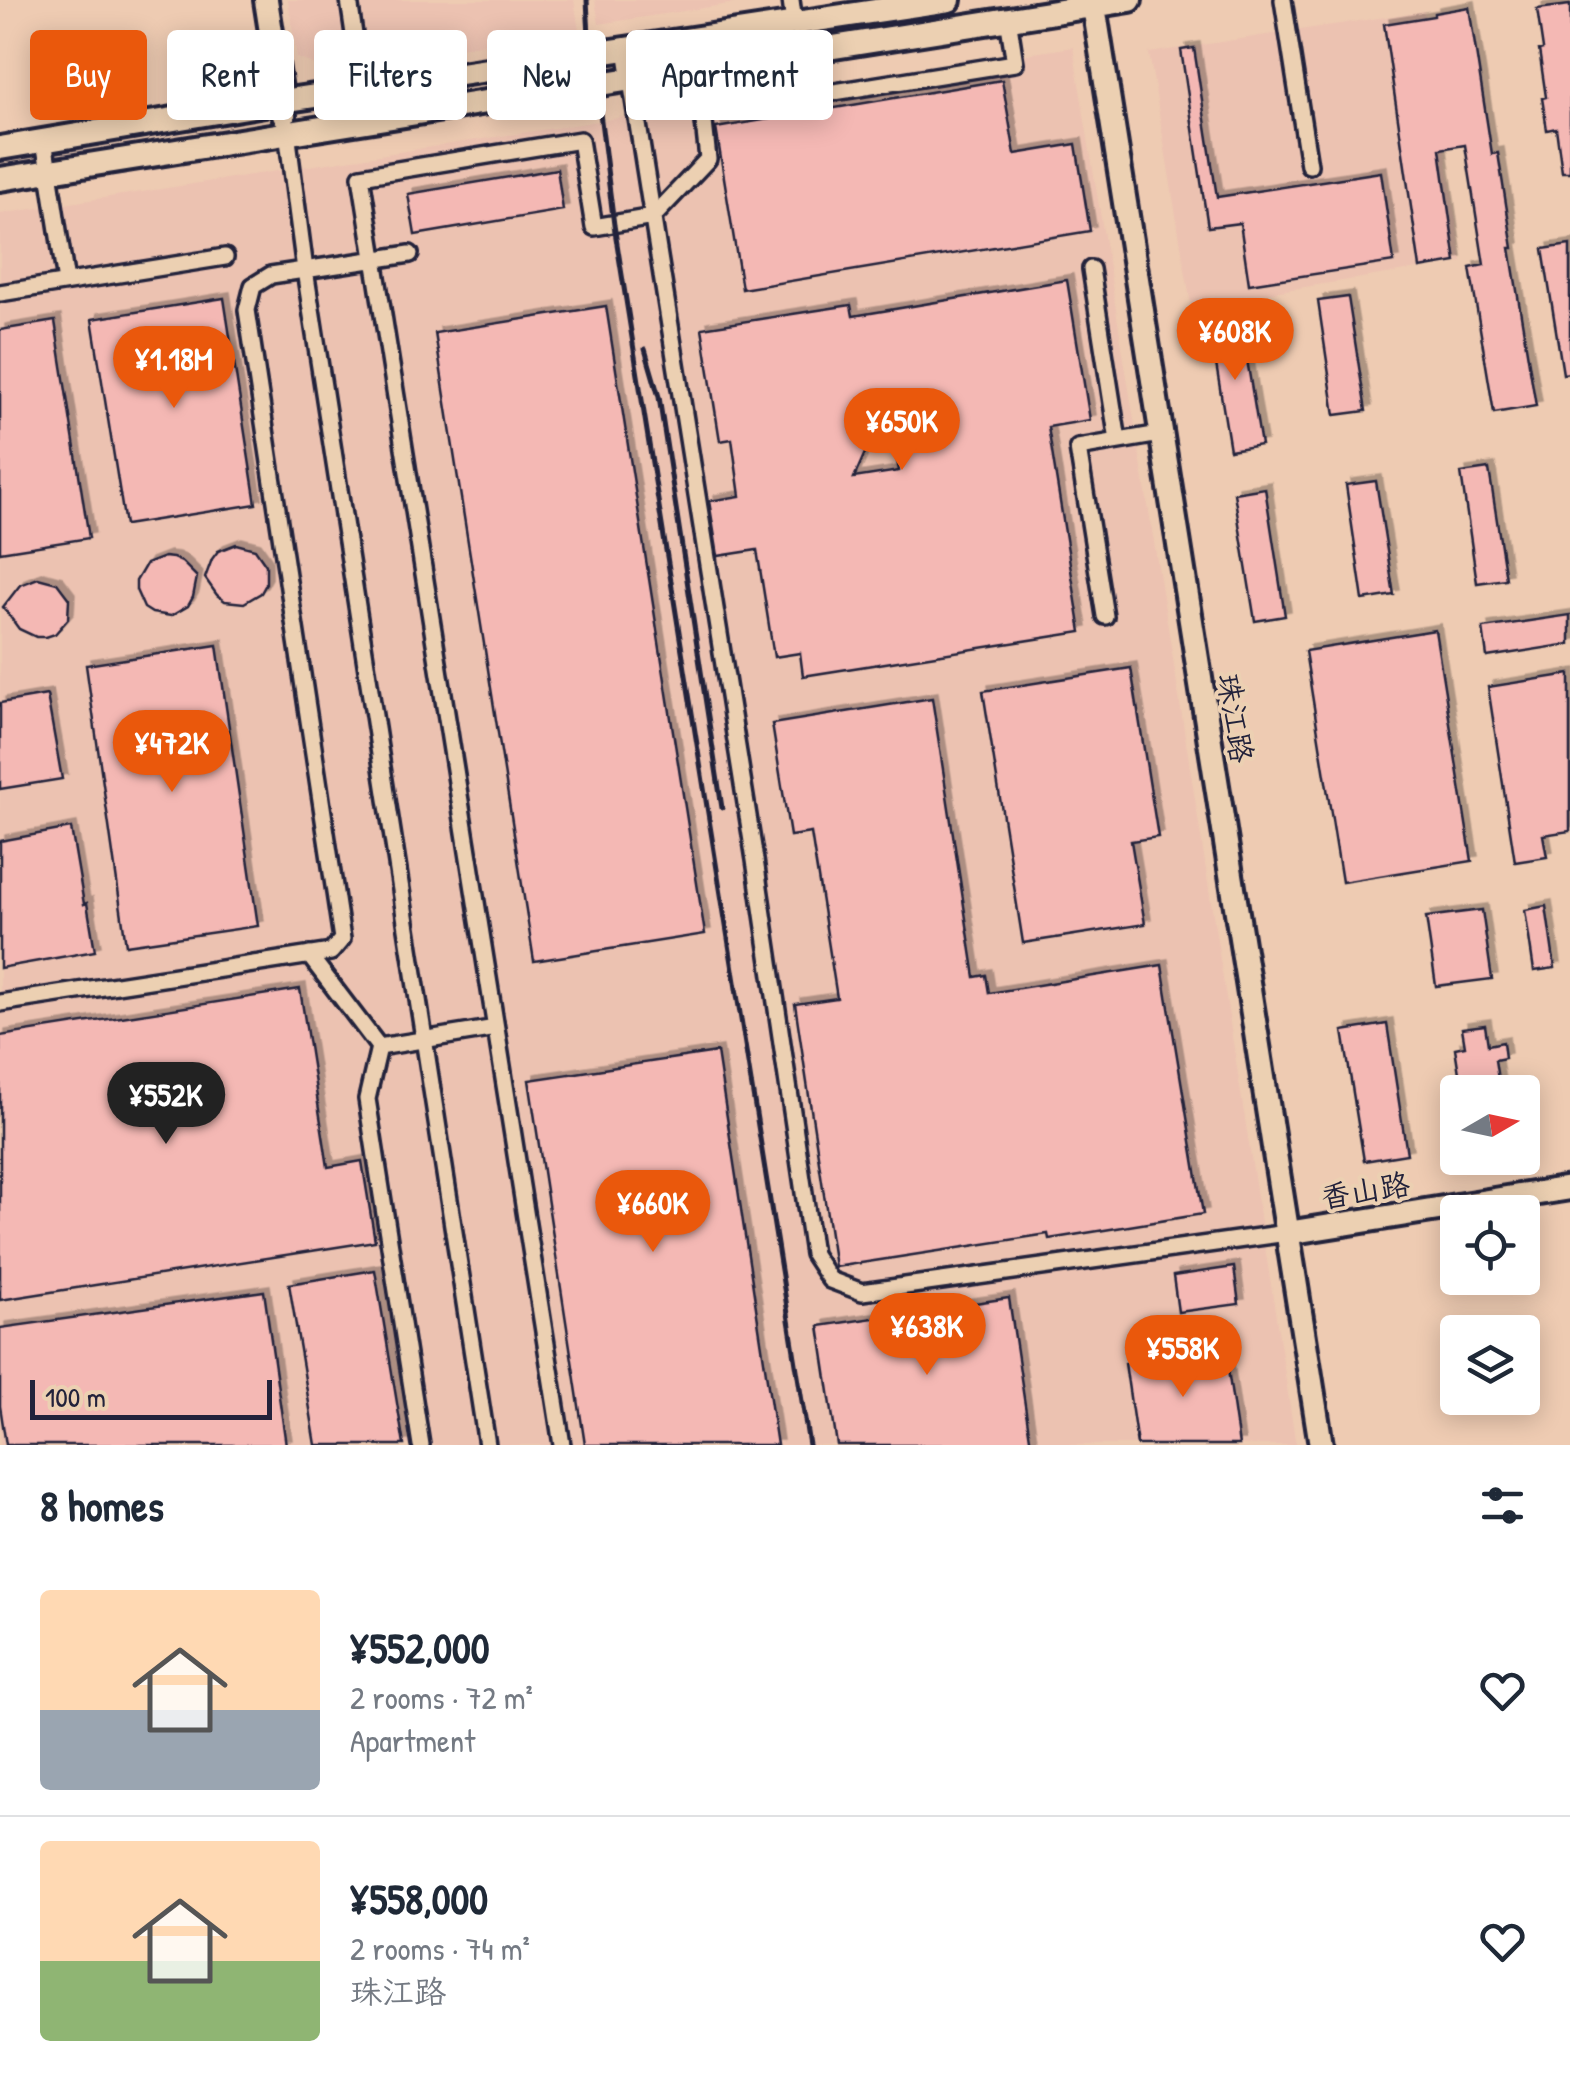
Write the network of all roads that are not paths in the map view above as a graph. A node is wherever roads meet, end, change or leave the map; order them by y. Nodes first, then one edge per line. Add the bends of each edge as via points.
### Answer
1 (266, 0) edge
2 (348, 0) edge
3 (950, 0) edge
4 (1130, 0) edge
5 (1283, 0) edge
6 (1093, 2) edge
7 (874, 6) edge
8 (792, 12) edge
9 (1008, 18) junction
10 (271, 30) edge
11 (353, 30) edge
12 (709, 30) edge
13 (833, 46) edge
14 (626, 48) edge
15 (467, 73) edge
16 (626, 79) edge
17 (167, 120) edge
18 (285, 120) edge
19 (638, 120) edge
20 (287, 132) junction
21 (44, 140) junction
22 (0, 148) edge
23 (1310, 166) dead end
24 (49, 171) junction
25 (0, 178) edge
26 (653, 217) junction
27 (410, 254) dead end
28 (225, 257) dead end
29 (374, 259) junction
30 (1091, 269) dead end
31 (305, 270) junction
32 (66, 282) junction
33 (0, 292) edge
34 (1160, 434) junction
35 (1118, 441) junction
36 (1105, 616) dead end
37 (309, 955) junction
38 (0, 1003) edge
39 (496, 1028) junction
40 (425, 1041) junction
41 (379, 1047) junction
42 (1570, 1188) edge
43 (1287, 1233) junction
44 (421, 1445) edge
45 (487, 1445) edge
46 (562, 1445) edge
47 (1321, 1445) edge

1 - 10 street
2 - 11 street
3 - 7 street
4 - 6 street
5 - 23 street
6 - 9 street
6 - 34 street, 珠江路
7 - 8 street
8 - 12 street
9 - 13 street
9 - 26 street via 1014,63 703,112 708,160
14 - 15 street
16 - 20 street
17 - 21 street
18 - 20 street
19 - 26 street
20 - 24 street
20 - 31 street
21 - 22 street
21 - 24 street
24 - 25 street
24 - 32 street
26 - 29 street via 594,227 580,140 361,176
26 - 43 street via 813,1254 830,1280 862,1292
27 - 29 street
28 - 32 street
29 - 31 street
29 - 39 street
30 - 35 street
31 - 37 street via 271,275 253,286 247,310 342,940 331,952
31 - 40 street
32 - 33 street
34 - 35 street
34 - 43 street, 珠江路
35 - 36 street via 1078,448
37 - 38 street
37 - 41 street
39 - 40 street
39 - 46 street
40 - 41 street
40 - 45 street
41 - 44 street via 367,1099
42 - 43 street, 香山路
43 - 47 street, 珠江路

